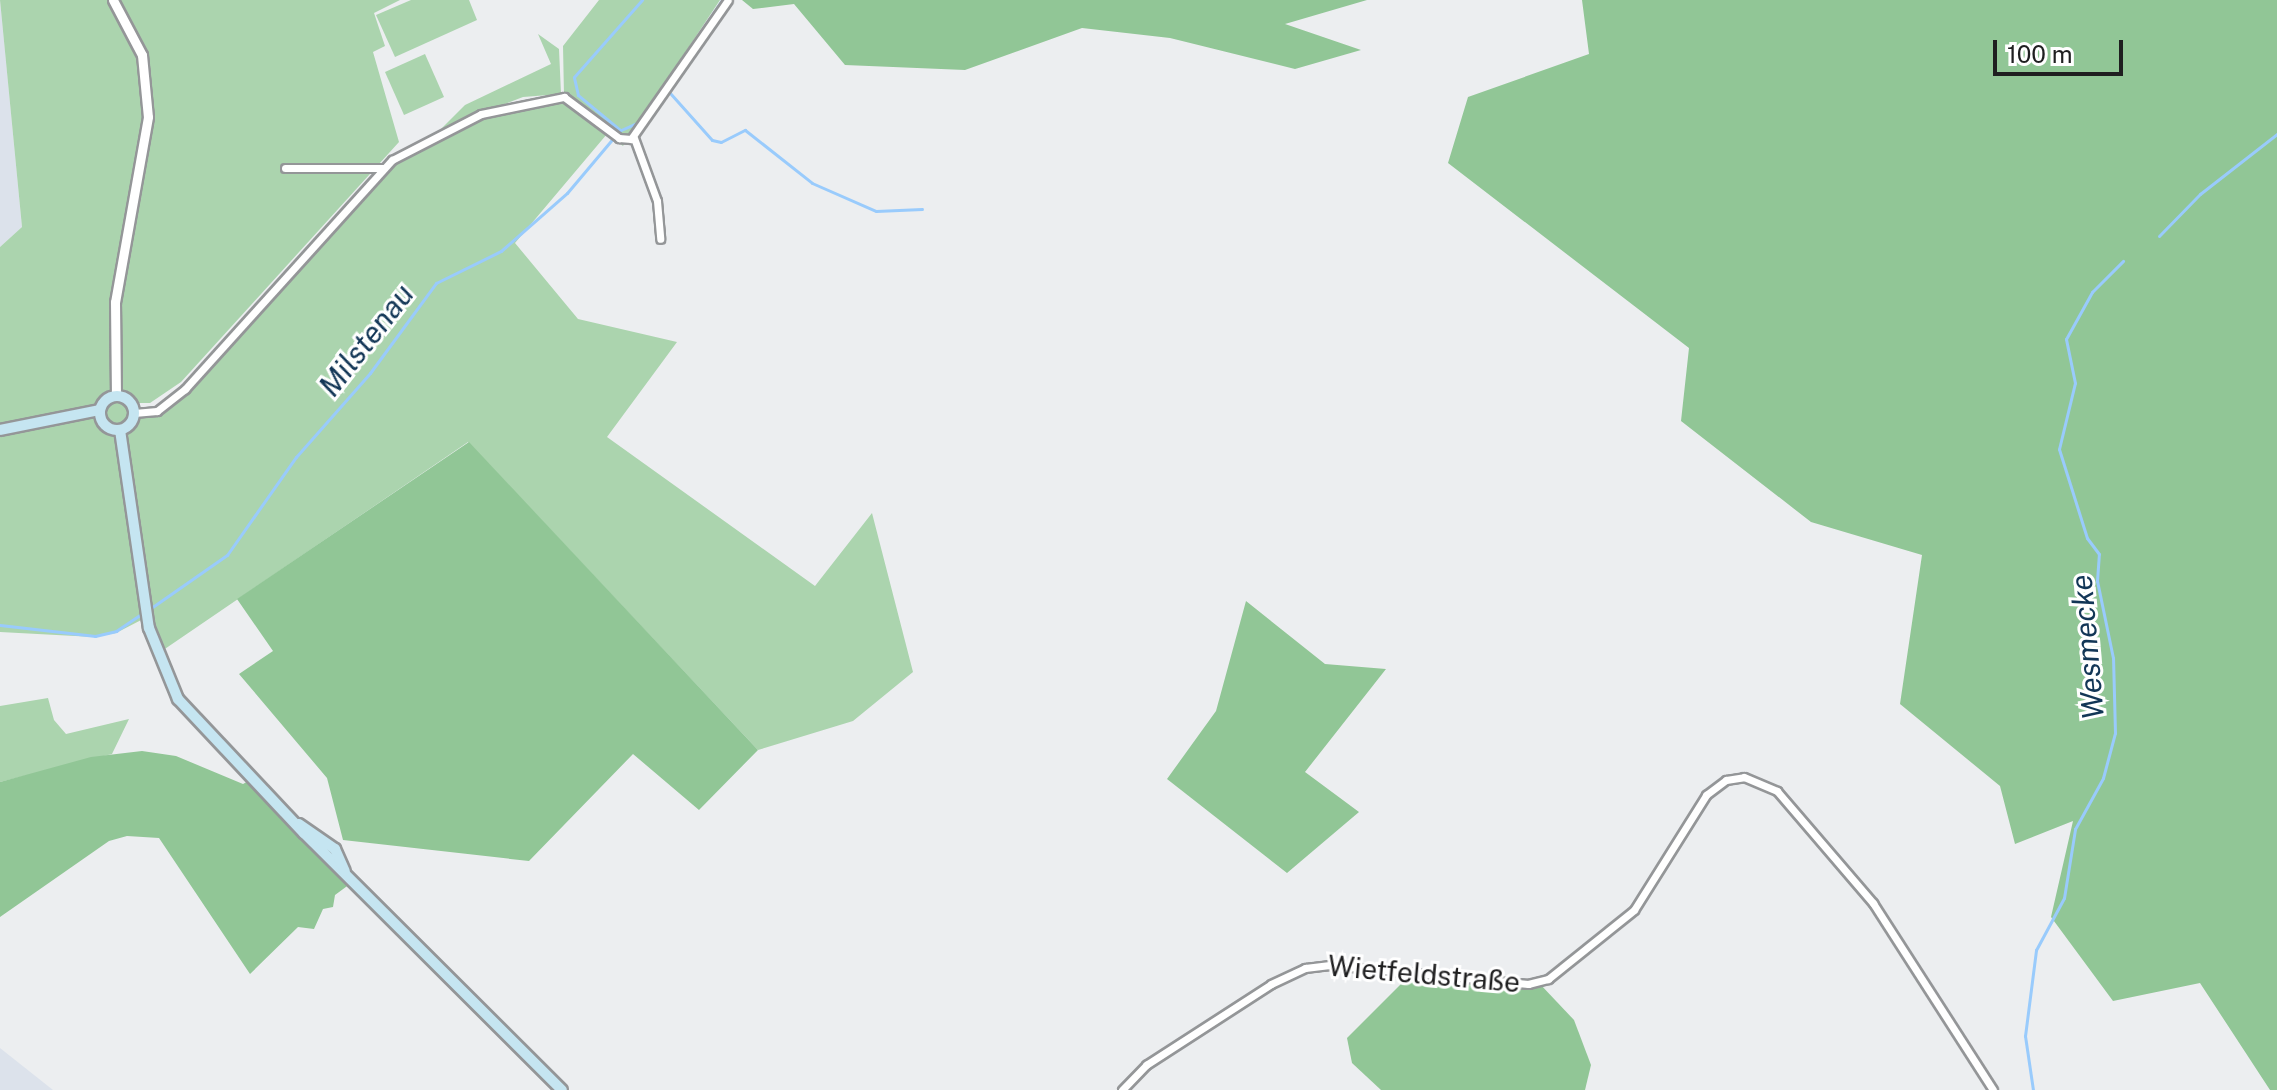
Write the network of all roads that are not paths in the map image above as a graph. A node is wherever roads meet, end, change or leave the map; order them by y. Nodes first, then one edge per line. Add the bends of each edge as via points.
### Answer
1 (113, 0) edge
2 (728, 0) edge
3 (634, 138) junction
4 (285, 168) dead end
5 (383, 168) junction
6 (660, 239) dead end
7 (116, 396) junction
8 (99, 410) junction
9 (134, 413) junction
10 (0, 430) edge
11 (120, 430) junction
12 (562, 1090) edge
13 (1122, 1090) edge
14 (1993, 1090) edge

1 - 7 street via 142,55 148,117 115,302
2 - 3 street
3 - 5 street via 619,138 568,97 543,99 481,114
3 - 6 street via 657,201
4 - 5 street
5 - 9 street via 185,389 157,411
7 - 8 main road
7 - 9 main road via 127,399
8 - 10 main road
8 - 11 main road via 104,425
9 - 11 main road
11 - 12 main road via 146,611 162,670 188,713
13 - 14 street, Wietfeldstraße via 1146,1065 1271,984 1305,968 1330,965 1528,984 1548,979 1634,910 1706,795 1726,780 1744,777 1777,791 1873,903

